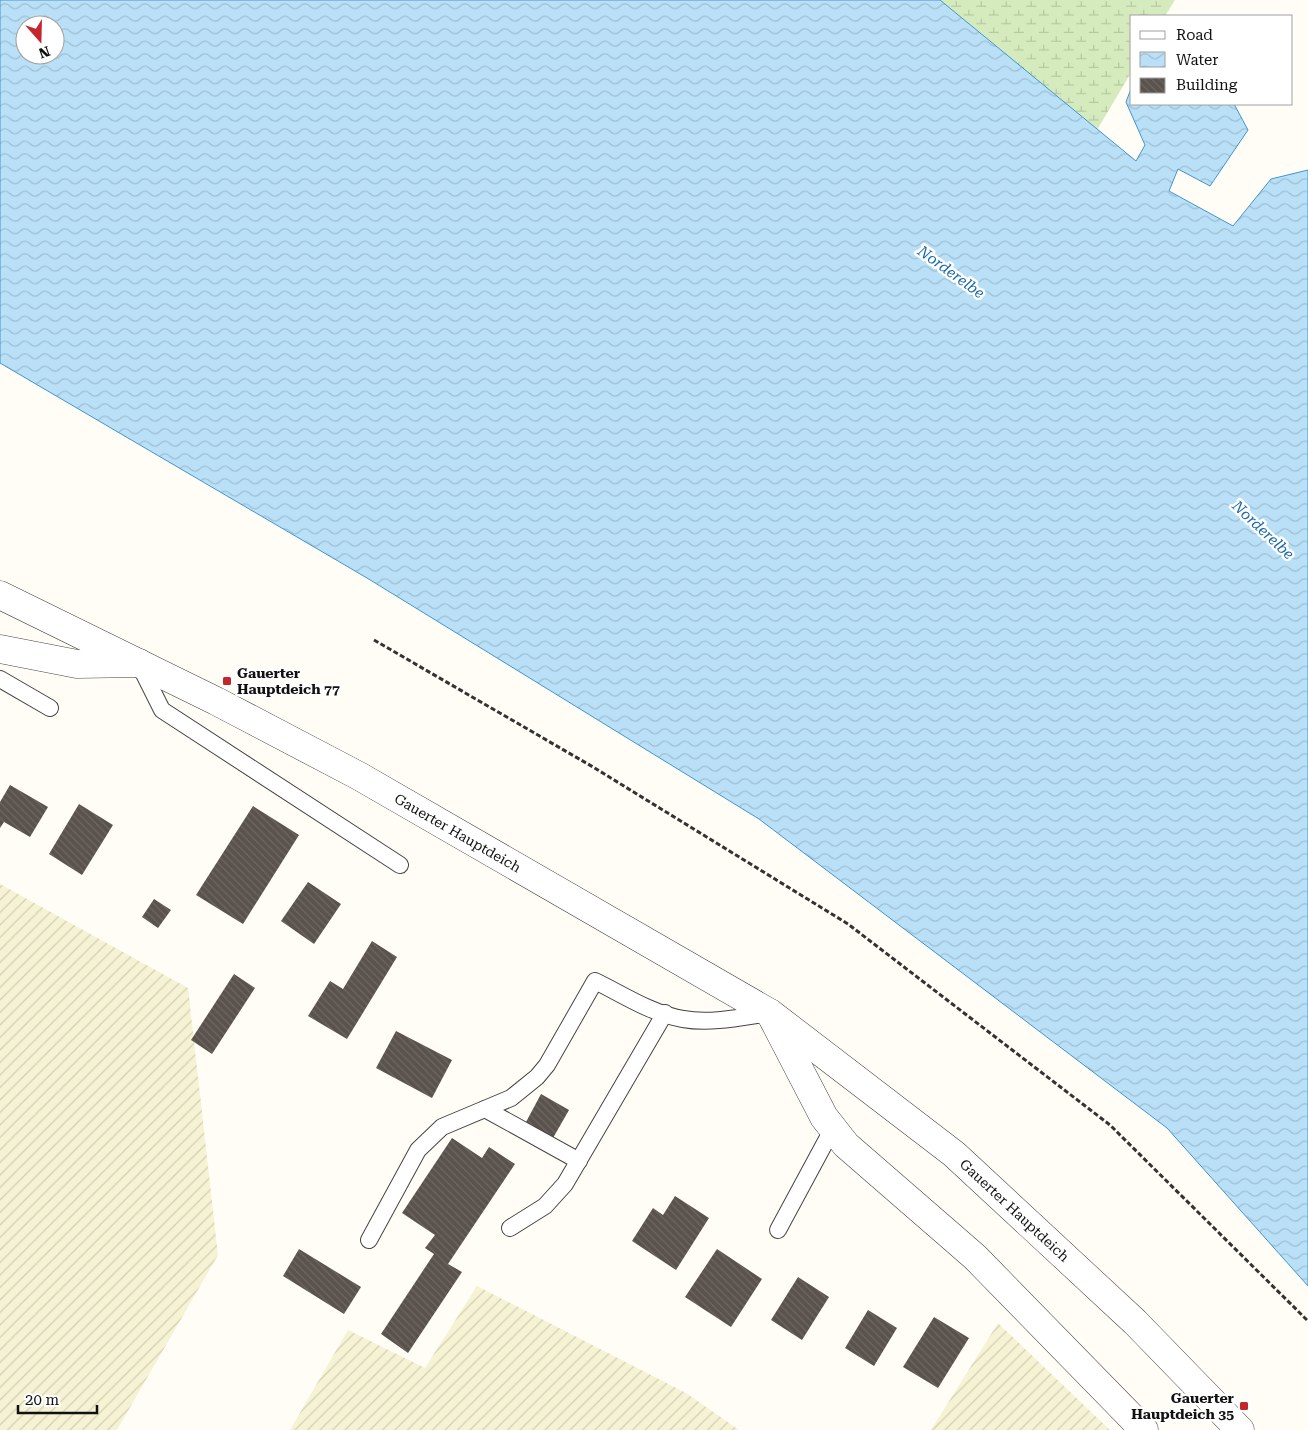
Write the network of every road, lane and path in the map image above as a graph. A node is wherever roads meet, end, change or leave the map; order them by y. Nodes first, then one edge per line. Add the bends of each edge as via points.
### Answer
1 (0, 596) edge
2 (374, 640) dead end
3 (0, 649) edge
4 (139, 663) junction
5 (0, 679) edge
6 (50, 708) dead end
7 (400, 865) dead end
8 (665, 1013) junction
9 (770, 1013) junction
10 (486, 1109) junction
11 (833, 1128) junction
12 (579, 1161) junction
13 (510, 1228) dead end
14 (778, 1230) dead end
15 (369, 1240) dead end
16 (1308, 1321) edge
17 (1144, 1430) edge
18 (1240, 1430) edge

1 - 4 street, Gauerter Hauptdeich
2 - 16 path via 593,767 848,924 1110,1125
3 - 4 street, Gauerter Hauptdeich via 77,664
4 - 7 lane via 162,710
4 - 9 street, Gauerter Hauptdeich via 359,776
5 - 6 lane
8 - 9 lane via 682,1019 720,1020
8 - 10 lane via 595,981 537,1078 511,1098
8 - 12 lane
9 - 11 street via 824,1117
9 - 18 street, Gauerter Hauptdeich via 954,1154 1128,1316
10 - 12 lane
10 - 15 lane via 442,1127 418,1150
11 - 14 lane
11 - 17 street via 846,1145 975,1257
12 - 13 lane via 566,1184 545,1206

